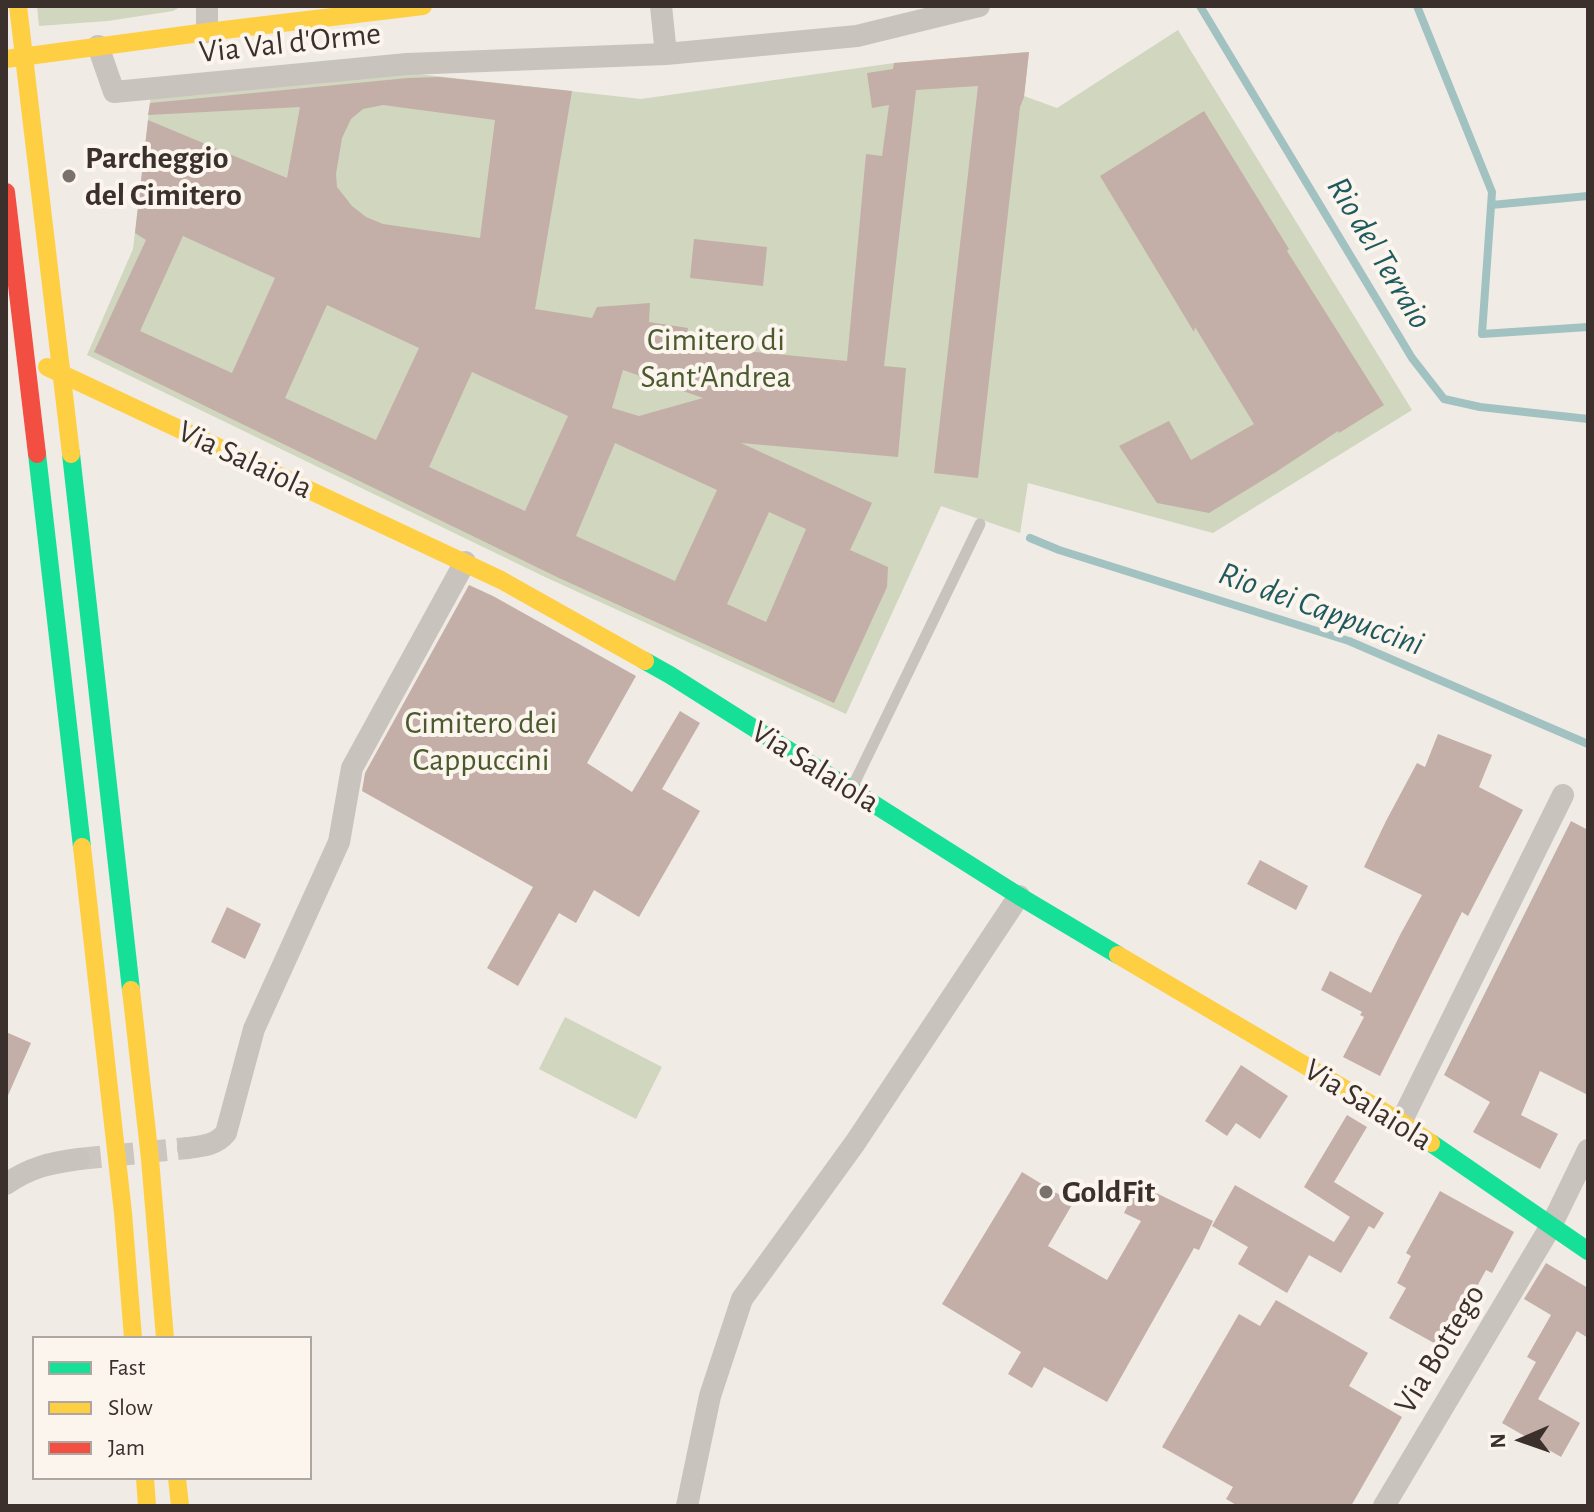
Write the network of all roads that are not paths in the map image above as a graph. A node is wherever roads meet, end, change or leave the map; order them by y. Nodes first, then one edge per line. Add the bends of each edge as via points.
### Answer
1 (18, 6) edge
2 (207, 6) edge
3 (423, 6) edge
4 (661, 6) edge
5 (979, 6) edge
6 (207, 32) junction
7 (98, 46) junction
8 (666, 54) junction
9 (28, 56) junction
10 (6, 59) edge
11 (6, 65) edge
12 (6, 192) edge
13 (6, 347) edge
14 (980, 524) dead end
15 (465, 562) junction
16 (851, 790) junction
17 (1563, 795) dead end
18 (1019, 896) junction
19 (1401, 1122) junction
20 (188, 1148) tunnel mouth
21 (1588, 1150) edge
22 (79, 1159) tunnel mouth
23 (6, 1184) edge
24 (1551, 1226) junction
25 (1588, 1251) edge
26 (133, 1336) edge
27 (165, 1336) edge
28 (145, 1480) edge
29 (177, 1480) edge
30 (147, 1506) edge
31 (180, 1506) edge
32 (687, 1506) edge
33 (1384, 1506) edge

1 - 27 main road, bridge via 150,1159
2 - 6 street
3 - 6 main road
4 - 8 street
5 - 8 street, Via Val d'Orme via 857,36
6 - 7 main road
7 - 8 street, Via Val d'Orme via 114,92 407,64
7 - 9 main road
9 - 10 main road
9 - 11 main road
12 - 26 main road, bridge via 120,1181
13 - 15 main road, Via Salaiola
14 - 16 lane
15 - 16 main road, Via Salaiola via 670,675
15 - 20 street via 352,768 333,860 254,1029 226,1133 214,1143
16 - 18 main road, Via Salaiola
17 - 19 street
18 - 19 main road, Via Salaiola
18 - 32 street via 855,1143 742,1299 710,1396
19 - 24 main road, Via Salaiola
21 - 24 street, Via Bottego
22 - 23 street via 38,1166
24 - 25 main road, Via Salaiola
24 - 33 street, Via Bottego
28 - 30 main road
29 - 31 main road

